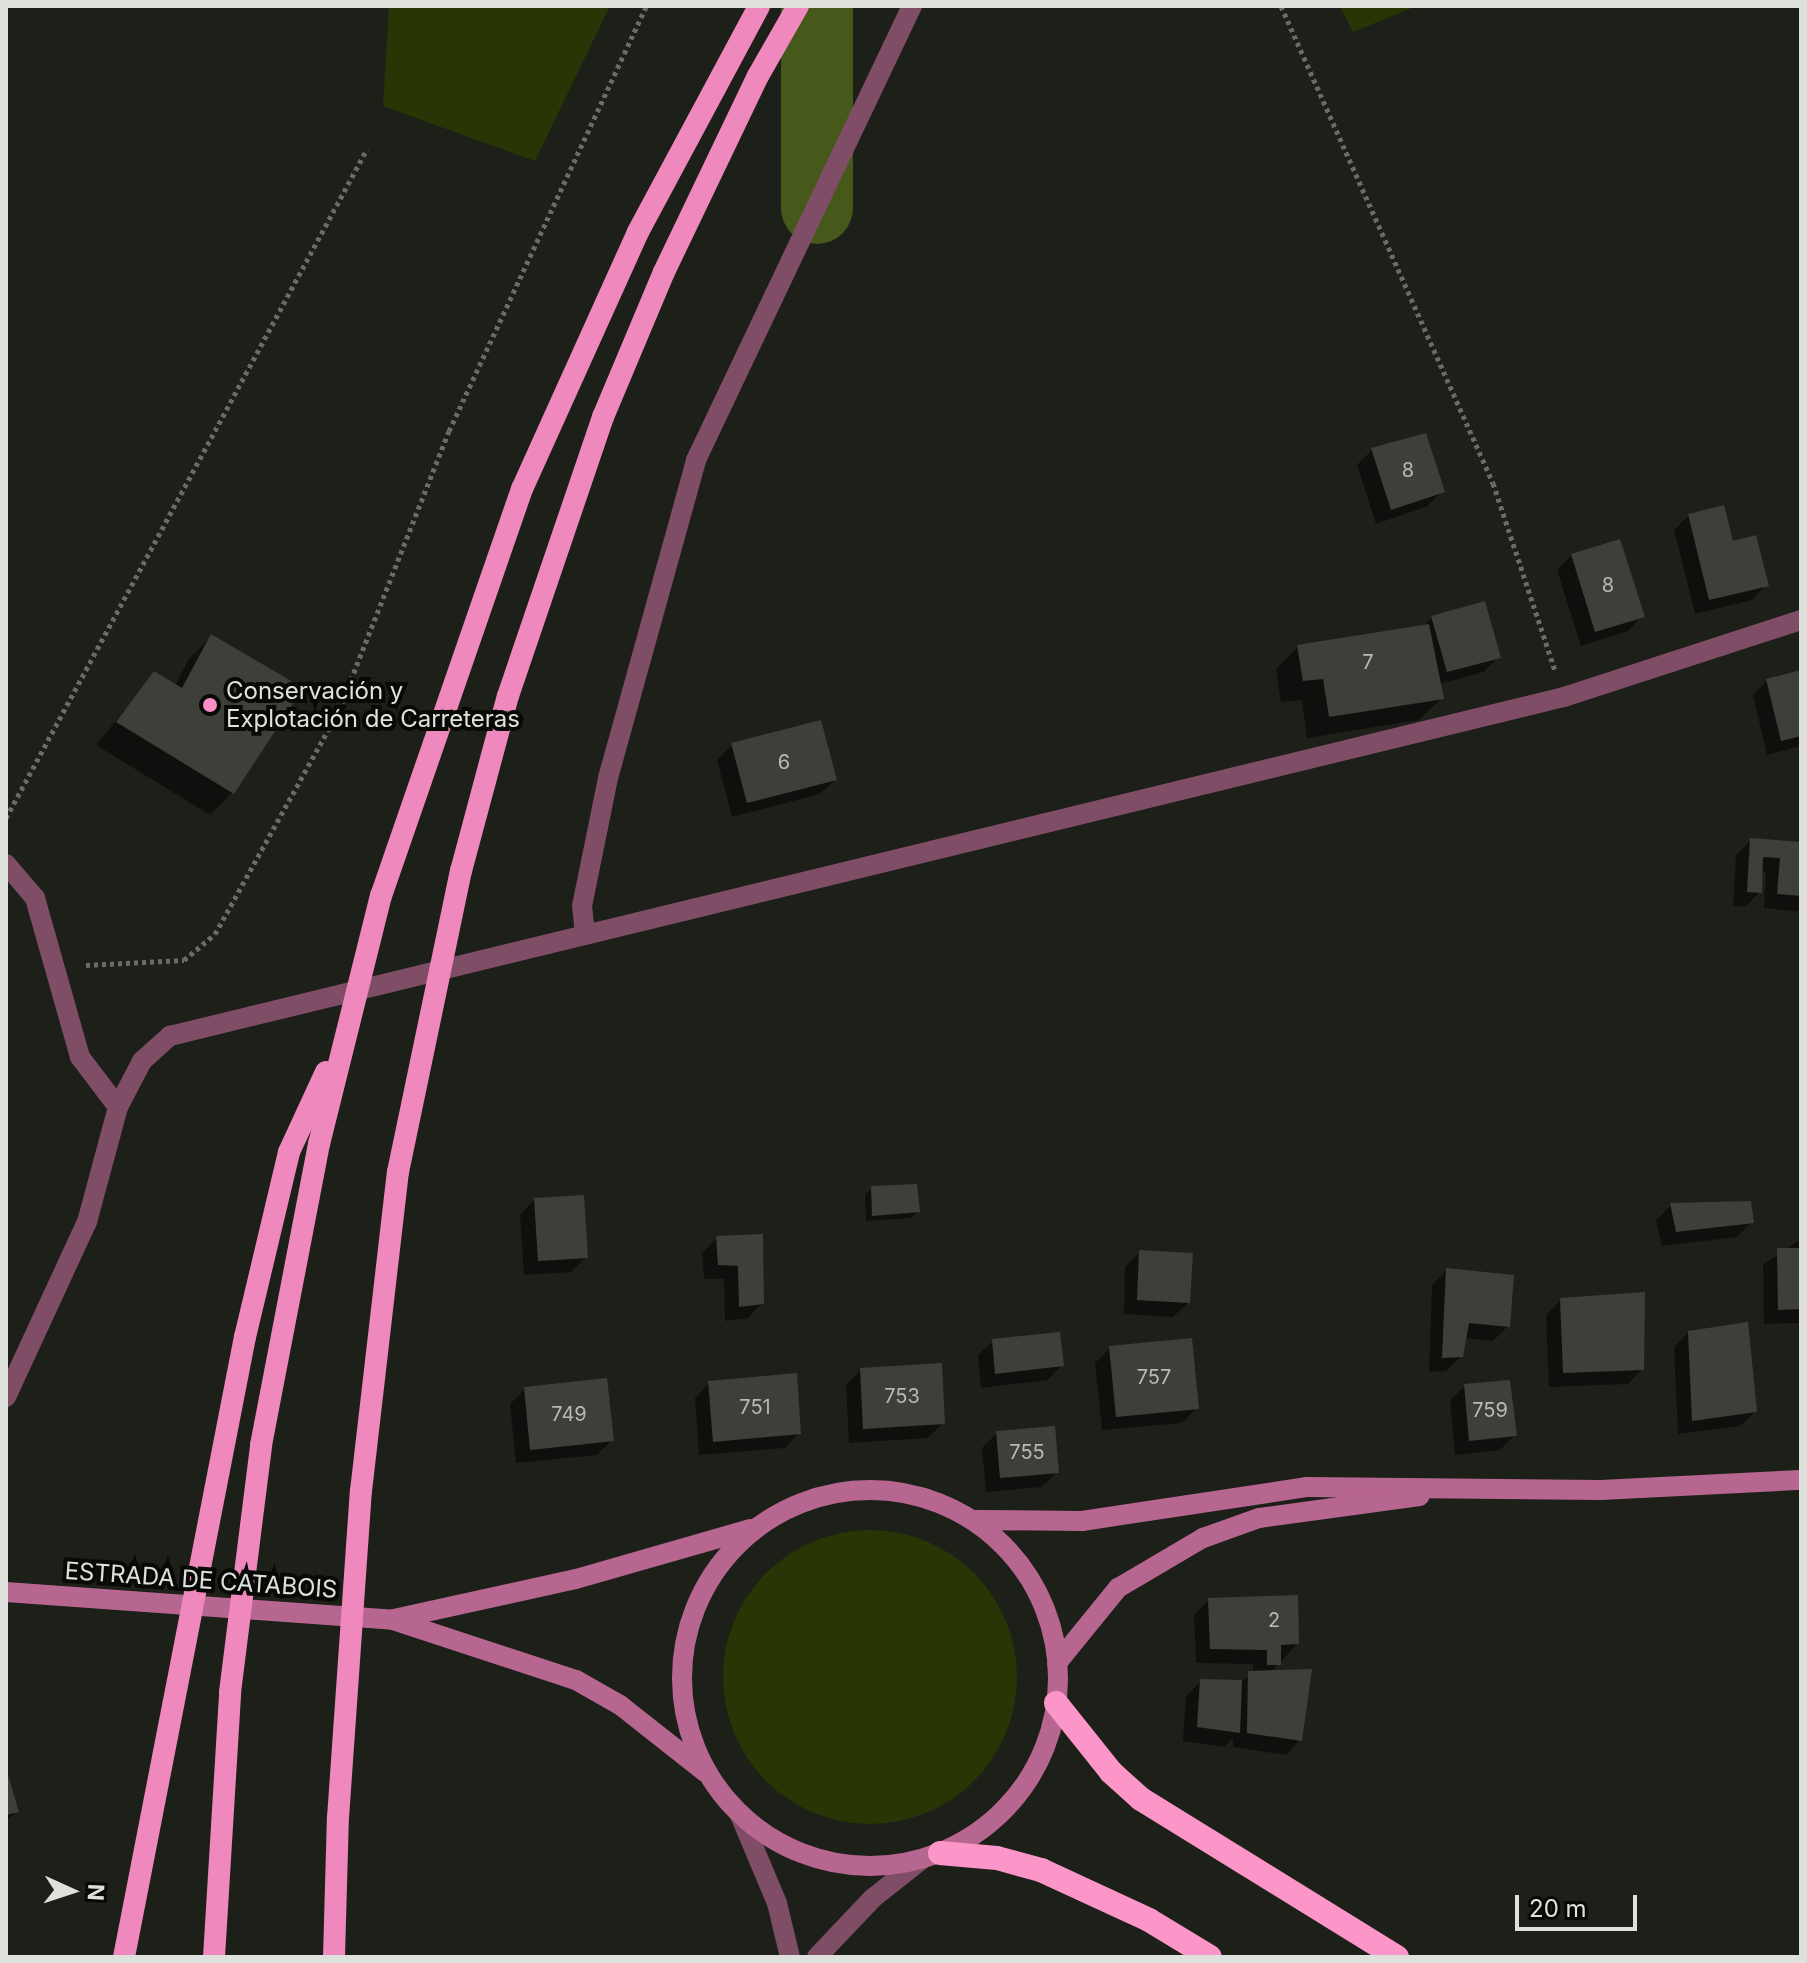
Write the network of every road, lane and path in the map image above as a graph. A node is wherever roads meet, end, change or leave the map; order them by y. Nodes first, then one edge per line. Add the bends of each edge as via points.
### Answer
1 (646, 6) edge
2 (759, 6) edge
3 (798, 6) edge
4 (912, 6) edge
5 (1281, 6) edge
6 (367, 149) dead end
7 (1801, 620) edge
8 (1564, 697) junction
9 (6, 818) edge
10 (6, 864) edge
11 (585, 934) junction
12 (54, 967) junction
13 (347, 1027) junction
14 (118, 1107) junction
15 (6, 1397) edge
16 (1801, 1480) edge
17 (1479, 1490) junction
18 (975, 1520) junction
19 (754, 1528) junction
20 (6, 1592) edge
21 (393, 1620) junction
22 (1057, 1663) junction
23 (1056, 1703) junction
24 (708, 1775) junction
25 (740, 1815) junction
26 (931, 1856) junction
27 (124, 1957) edge
28 (214, 1957) edge
29 (334, 1957) edge
30 (790, 1957) edge
31 (817, 1957) edge
32 (1210, 1957) edge
33 (1397, 1957) edge

1 - 12 path via 449,431 339,710 215,934 184,960
2 - 13 highway via 638,232 522,489 386,881
3 - 29 highway via 758,76 664,272 603,417 508,696 461,871 394,1202 361,1491 338,1818
4 - 11 street via 696,460 608,778 582,906
5 - 8 path via 1493,483
6 - 9 path
7 - 8 street
8 - 11 street
10 - 12 street via 35,898
11 - 14 street via 170,1036 142,1061
12 - 14 street via 80,1057
13 - 27 highway via 289,1152 245,1337
13 - 28 highway via 294,1257 261,1445 230,1692
14 - 15 street via 87,1222
16 - 17 main road
17 - 18 main road via 1307,1487 1082,1521
17 - 22 main road via 1259,1518 1203,1538 1118,1588
18 - 19 main road via 935,1500 860,1491 835,1492 792,1505
18 - 22 main road via 1011,1552 1043,1604
19 - 21 main road via 576,1579
19 - 24 main road via 716,1567 691,1616 681,1670 687,1724
20 - 21 main road, ESTRADA DE CATABOIS
21 - 24 main road via 576,1680 620,1705
22 - 23 main road
23 - 26 main road via 1043,1750 1018,1793 983,1828
23 - 33 highway via 1111,1772 1141,1799
24 - 25 main road
25 - 26 main road via 779,1844 825,1861 873,1866
25 - 30 street via 777,1903
26 - 31 street via 873,1898
26 - 32 highway via 997,1858 1041,1870 1113,1901

